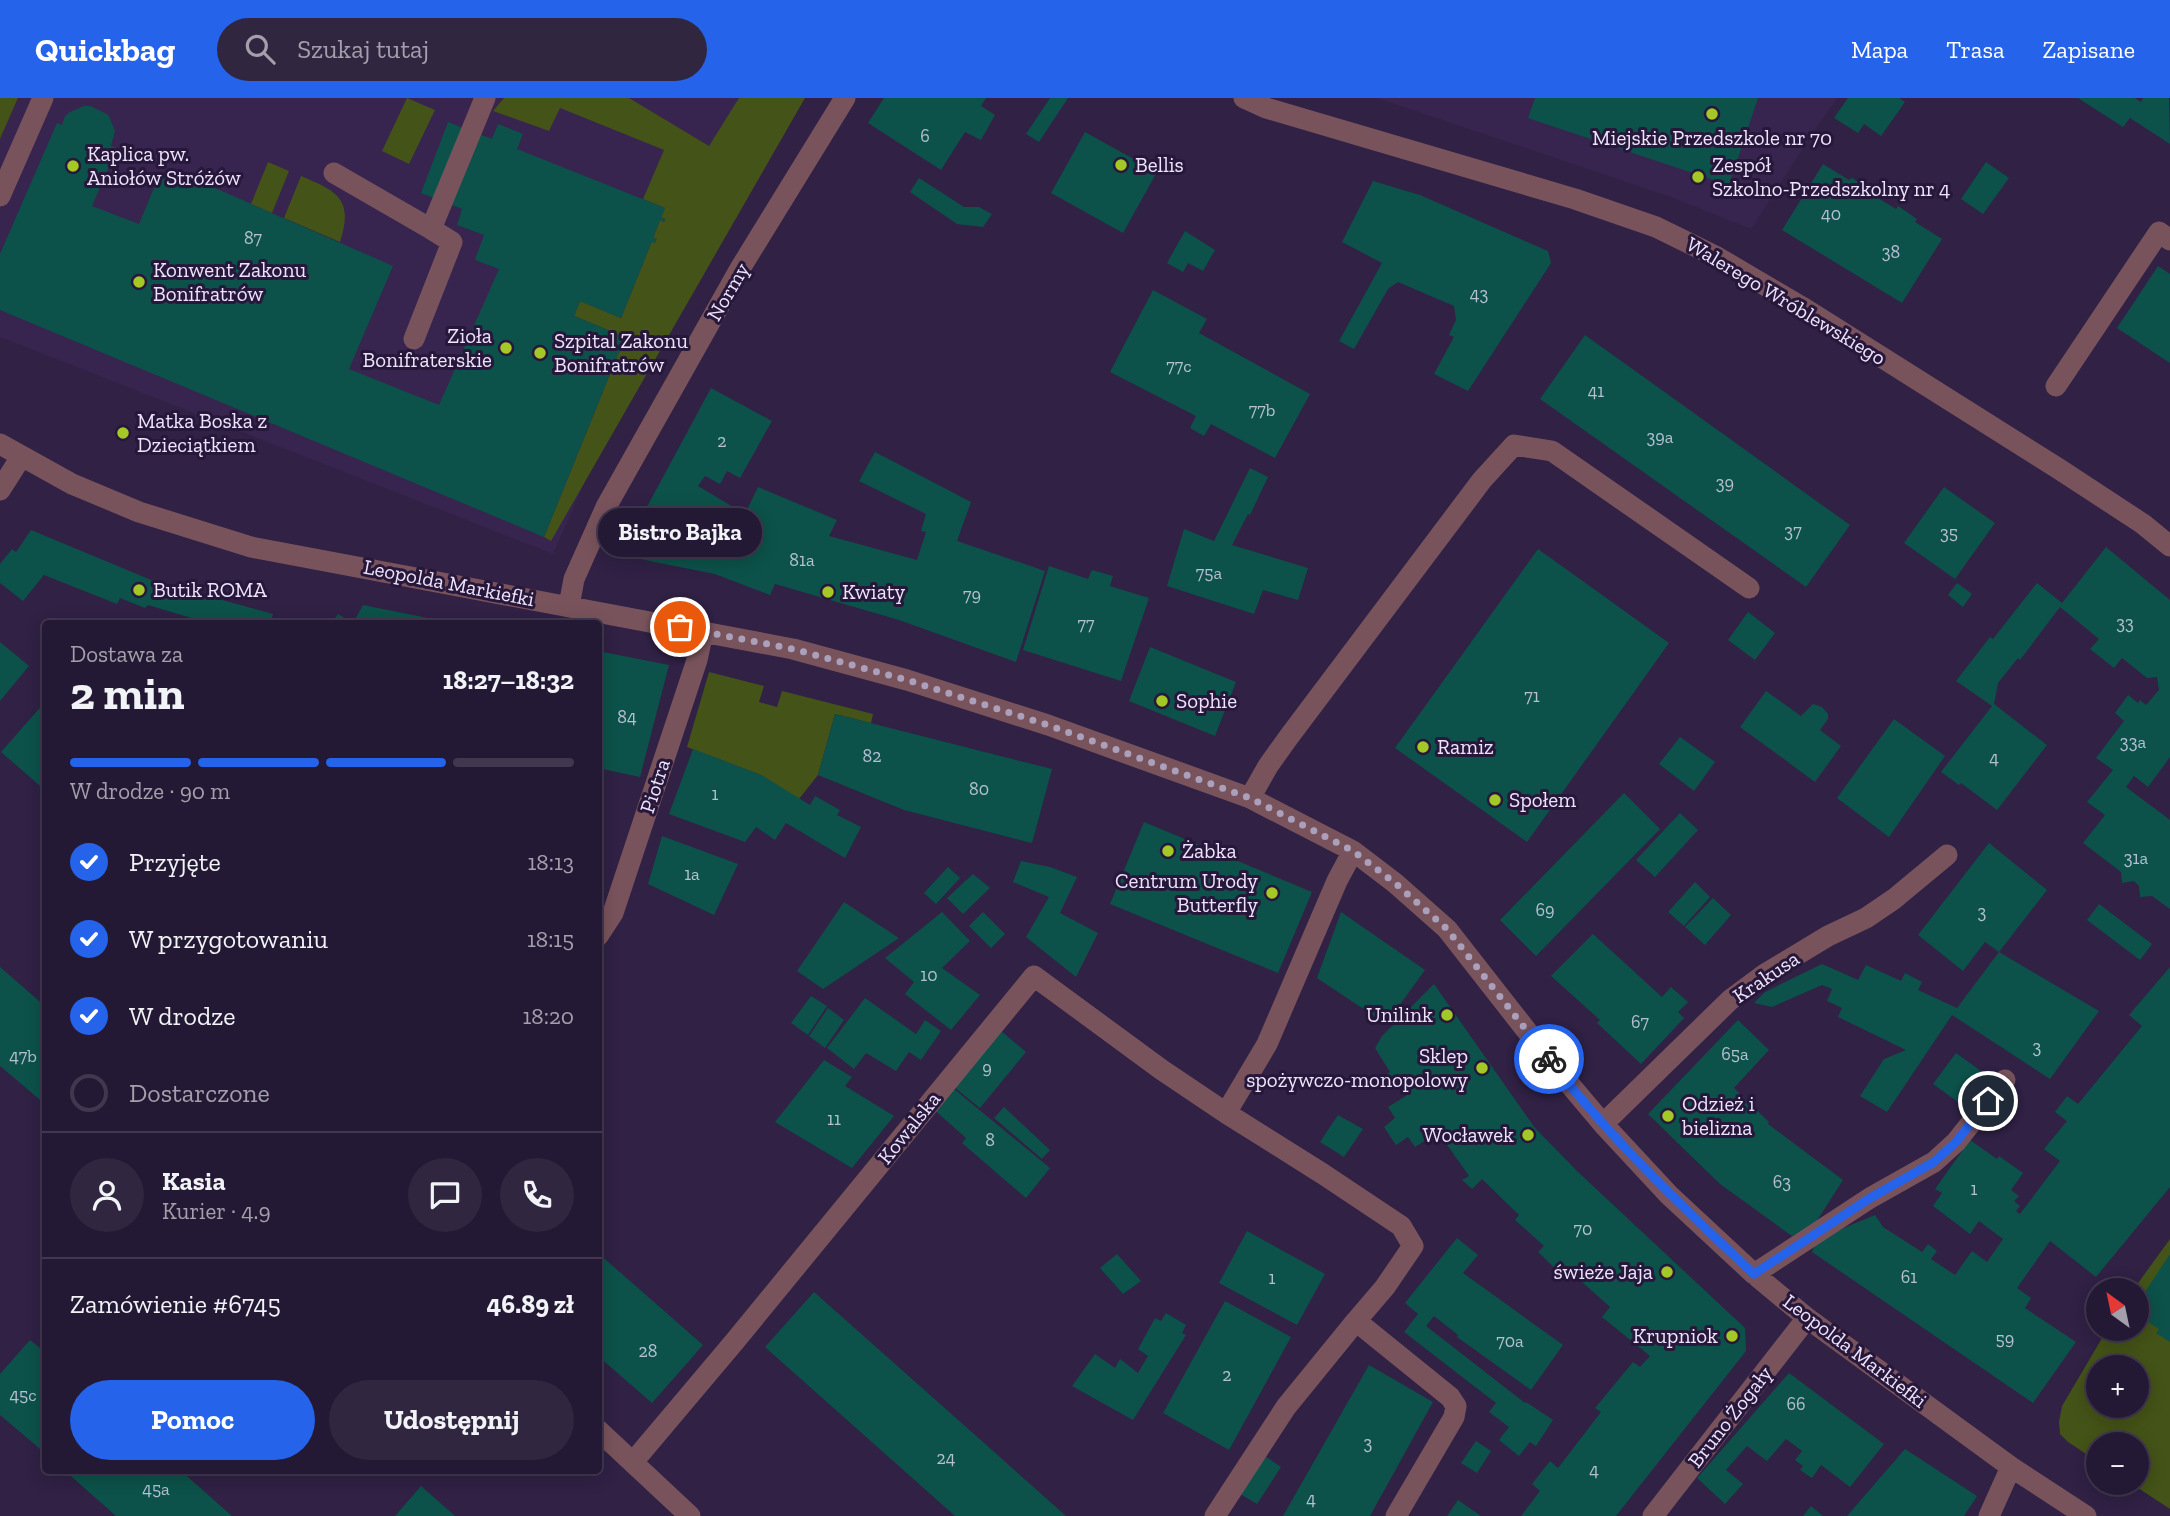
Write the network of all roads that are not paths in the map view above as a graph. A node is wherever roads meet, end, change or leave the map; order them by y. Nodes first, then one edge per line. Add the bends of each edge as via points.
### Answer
1 (43, 98) edge
2 (485, 98) edge
3 (845, 98) edge
4 (1244, 98) edge
5 (334, 173) dead end
6 (0, 196) edge
7 (430, 229) junction
8 (2170, 240) edge
9 (414, 339) dead end
10 (2056, 386) dead end
11 (0, 444) edge
12 (21, 457) junction
13 (0, 490) edge
14 (2170, 546) edge
15 (1749, 588) dead end
16 (569, 606) junction
17 (703, 632) junction
18 (1250, 798) junction
19 (1353, 851) junction
20 (1947, 855) dead end
21 (602, 930) edge
22 (2005, 1080) dead end
23 (1226, 1113) junction
24 (1603, 1124) junction
25 (1754, 1274) junction
26 (1807, 1318) junction
27 (1356, 1321) junction
28 (602, 1434) edge
29 (633, 1462) junction
30 (2011, 1467) junction
31 (690, 1516) edge
32 (1215, 1516) edge
33 (1396, 1516) edge
34 (1653, 1516) edge
35 (1989, 1516) edge
36 (2086, 1516) edge

1 - 6 street
2 - 7 street
3 - 16 street, Normy via 741,267 606,508 574,579
4 - 14 street, Walerego Wróblewskiego via 1656,227 1802,307 2059,469
5 - 7 street
7 - 9 street via 452,242
8 - 10 street via 2159,232
11 - 12 street, Leopolda Markiefki
12 - 13 street
12 - 16 street, Leopolda Markiefki via 139,512 251,547
15 - 18 street via 1552,451 1514,445 1482,480 1288,737
16 - 17 street, Leopolda Markiefki
17 - 18 street, Leopolda Markiefki via 793,649 907,680
17 - 21 street, Piotra via 613,913
18 - 19 street, Leopolda Markiefki
19 - 23 street via 1267,1044
19 - 24 street, Leopolda Markiefki via 1447,929
20 - 24 street, Krakusa via 1875,912 1765,974 1730,1000
22 - 25 street via 1956,1142 1934,1162
23 - 27 street, Kowalska via 1401,1226 1413,1246
23 - 29 street, Kowalska via 1034,975
24 - 25 street, Leopolda Markiefki
25 - 26 street, Leopolda Markiefki
26 - 30 street, Leopolda Markiefki
26 - 34 street, Bruno Żogały
27 - 32 street, Kowalska via 1286,1407
27 - 33 street via 1456,1406
28 - 29 street
29 - 31 street
30 - 35 street
30 - 36 street, Leopolda Markiefki

